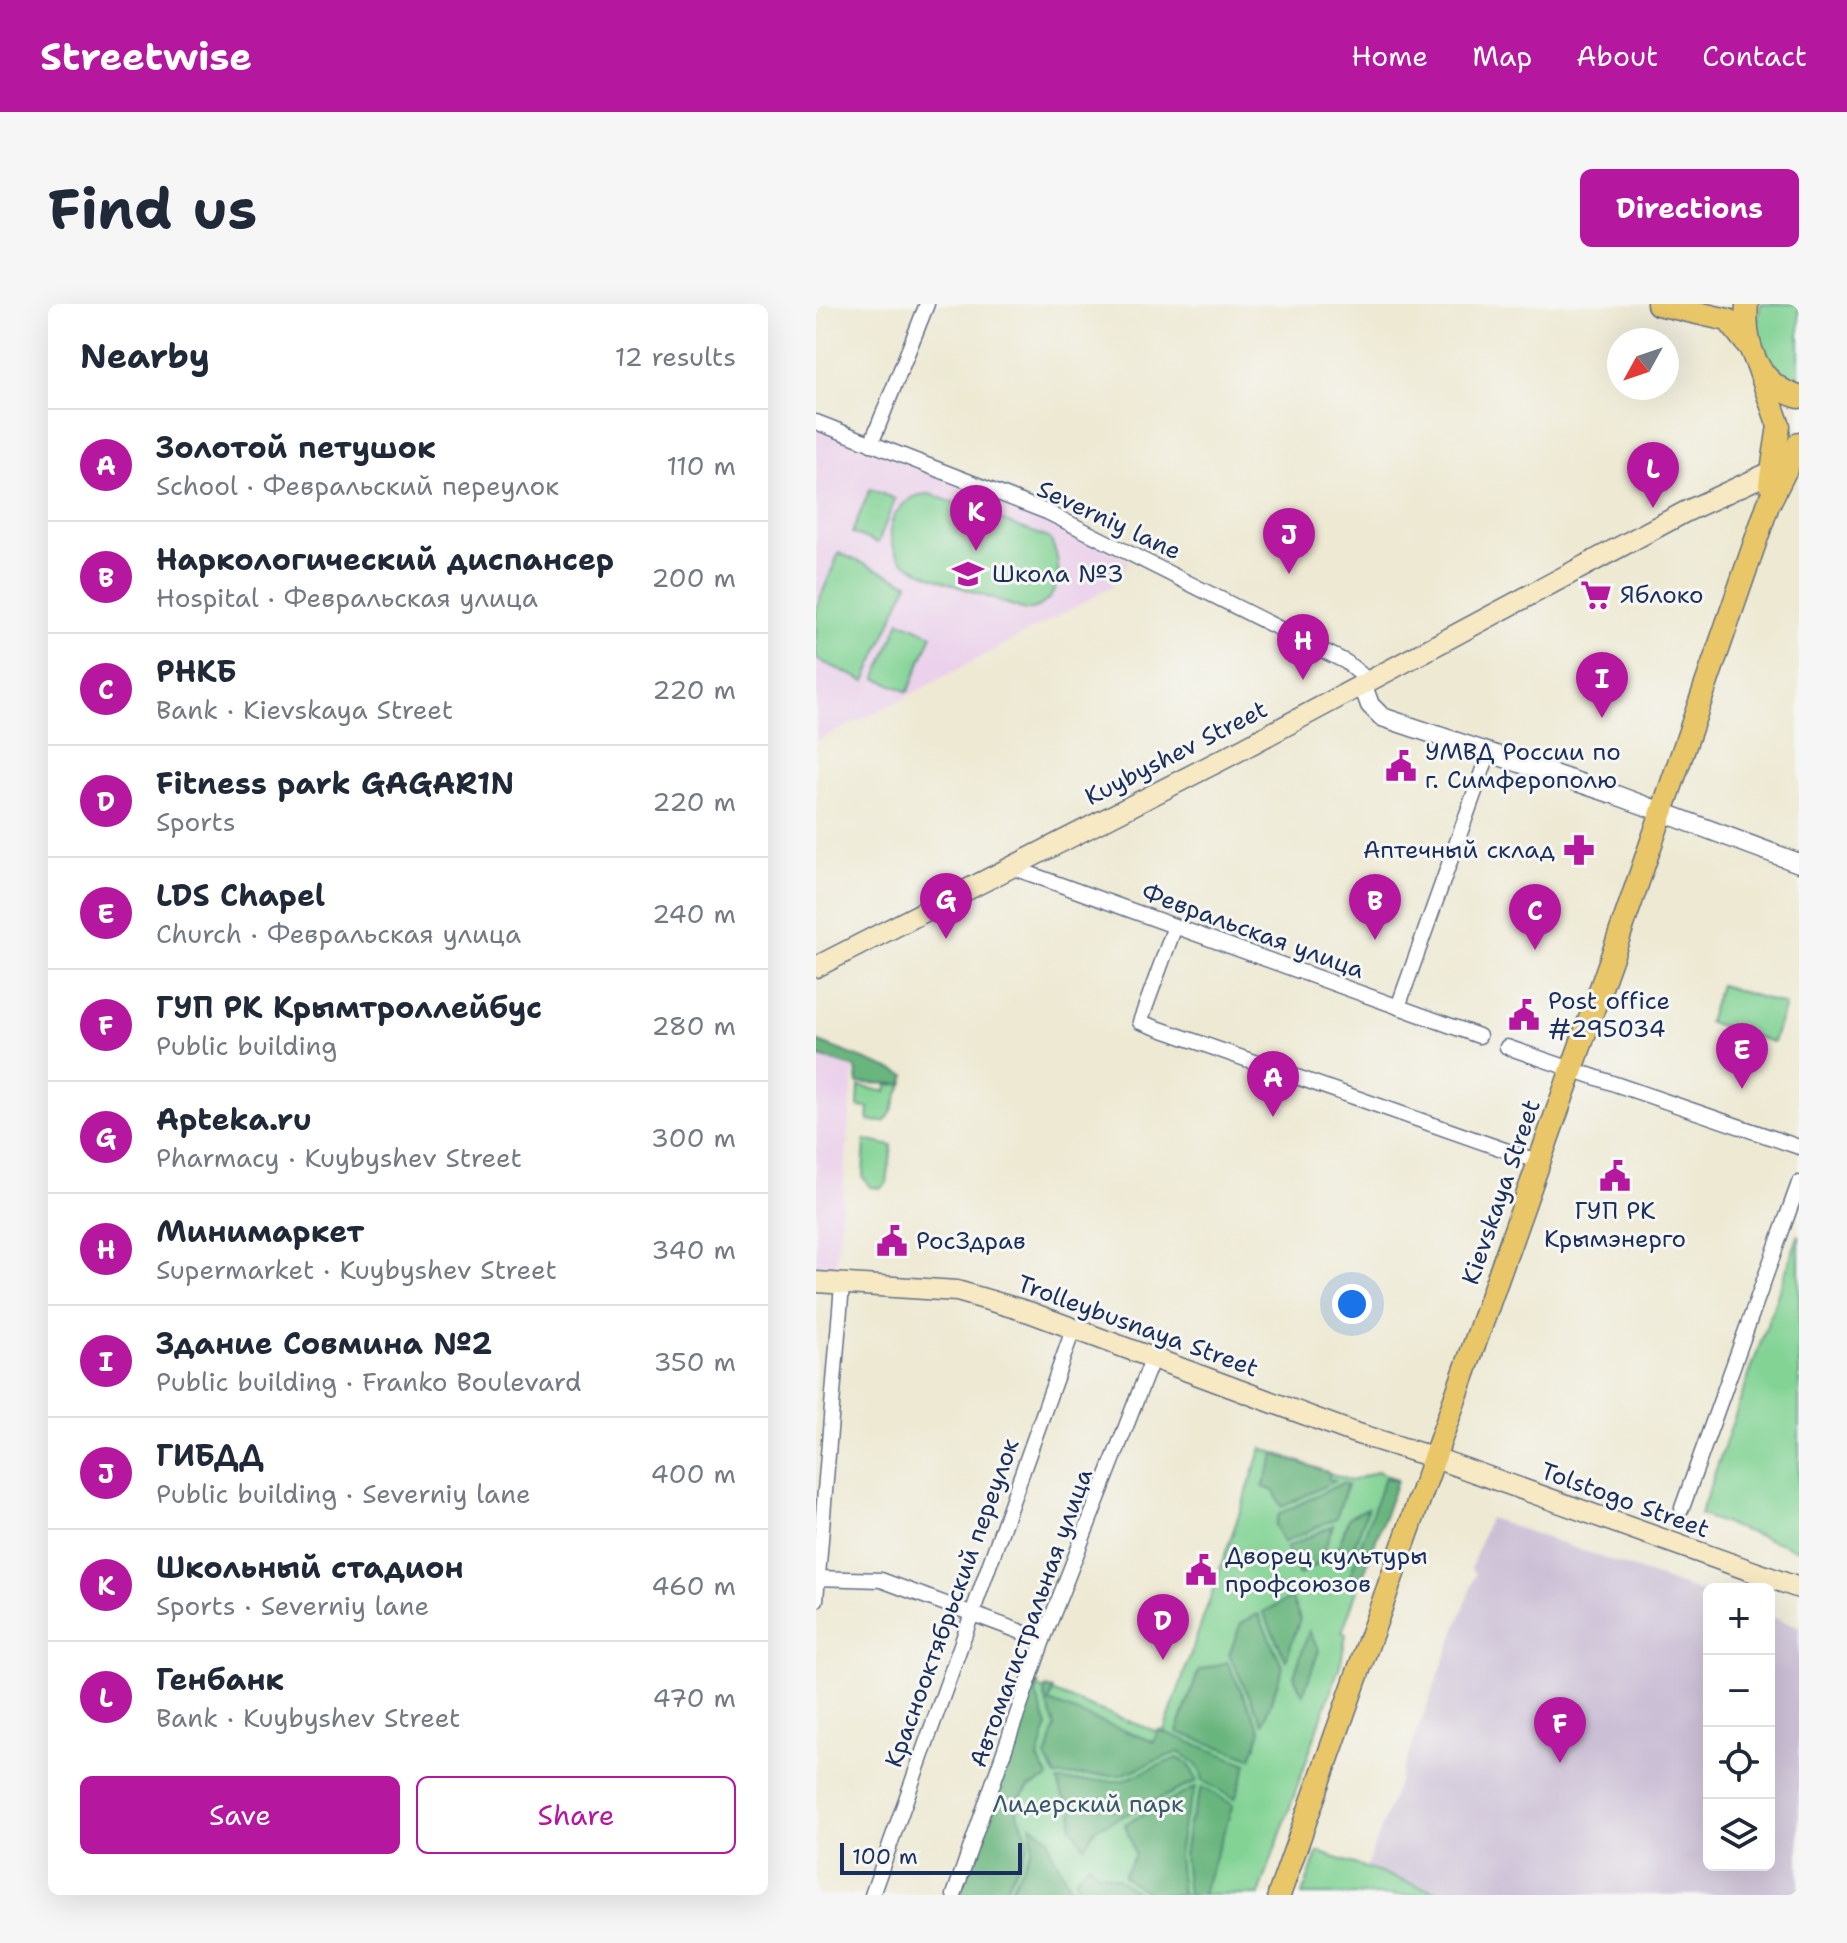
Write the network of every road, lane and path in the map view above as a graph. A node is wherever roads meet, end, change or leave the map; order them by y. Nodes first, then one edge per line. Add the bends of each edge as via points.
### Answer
1 (927, 304) edge
2 (1658, 304) edge
3 (1747, 304) edge
4 (1753, 358) junction
5 (1799, 397) edge
6 (816, 422) edge
7 (1799, 443) edge
8 (871, 444) junction
9 (1771, 472) junction
10 (1768, 505) junction
11 (1363, 686) junction
12 (1488, 755) junction
13 (1662, 812) junction
14 (1799, 863) edge
15 (1011, 867) junction
16 (1175, 926) junction
17 (816, 967) edge
18 (1398, 1007) junction
19 (1479, 1036) dead end
20 (1507, 1047) dead end
21 (1572, 1069) junction
22 (1799, 1147) edge
23 (1539, 1162) junction
24 (1799, 1183) edge
25 (816, 1282) edge
26 (842, 1285) junction
27 (1074, 1327) junction
28 (1153, 1357) junction
29 (1435, 1458) junction
30 (1682, 1508) dead end
31 (817, 1578) edge
32 (1799, 1588) edge
33 (816, 1600) edge
34 (970, 1612) junction
35 (1043, 1640) junction
36 (872, 1895) edge
37 (954, 1895) edge
38 (1279, 1895) edge

1 - 8 street
2 - 4 main road via 1728,320
3 - 4 main road
4 - 5 main road via 1779,388
4 - 9 main road, Kievskaya Street via 1779,426
6 - 8 street, Severniy lane
7 - 10 main road, Kievskaya Street
8 - 11 street, Severniy lane via 1047,512 1346,662 1363,676
9 - 10 main road, Kievskaya Street
9 - 11 main road, Kuybyshev Street via 1475,622
10 - 13 main road, Kievskaya Street
11 - 12 street via 1376,714
11 - 15 main road, Kuybyshev Street
12 - 13 street
12 - 18 street
13 - 14 street
13 - 21 main road, Kievskaya Street
15 - 16 street, Февральская улица
15 - 17 main road, Kuybyshev Street
16 - 18 street, Февральская улица
16 - 23 street via 1140,1022
18 - 19 street, Февральская улица
20 - 21 street
21 - 22 street
21 - 23 main road, Kievskaya Street
23 - 29 main road, Kievskaya Street
24 - 30 street
25 - 26 main road, Trolleybusnaya Street
26 - 27 main road, Trolleybusnaya Street via 957,1291
26 - 31 street
27 - 28 main road, Trolleybusnaya Street
27 - 34 street, Краснооктябрьский переулок
28 - 29 main road, Trolleybusnaya Street
28 - 35 street, Автомагистральная улица
29 - 32 main road, Tolstogo Street
29 - 38 main road, Kievskaya Street
31 - 33 street
31 - 34 street via 881,1580
34 - 35 street
34 - 36 street, Краснооктябрьский переулок
35 - 37 street, Автомагистральная улица

